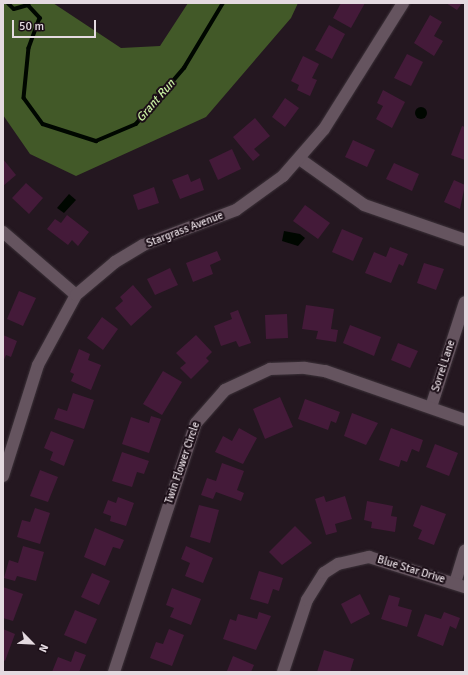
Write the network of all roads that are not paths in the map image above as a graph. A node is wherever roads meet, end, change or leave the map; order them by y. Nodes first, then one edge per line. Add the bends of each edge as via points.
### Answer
1 (403, 3) edge
2 (300, 160) junction
3 (3, 232) edge
4 (465, 240) edge
5 (76, 295) junction
6 (465, 302) edge
7 (431, 407) junction
8 (465, 420) edge
9 (3, 476) edge
10 (465, 551) edge
11 (460, 585) edge
12 (114, 672) edge
13 (284, 672) edge

1 - 2 street, Stargrass Avenue
2 - 4 street via 364,205
2 - 5 street, Stargrass Avenue via 236,210 143,245 115,262
3 - 5 street
5 - 9 street, Stargrass Avenue via 38,365
6 - 7 street, Sorrel Lane
7 - 8 street, Twin Flower Circle
7 - 12 street, Twin Flower Circle via 325,371 305,368 255,374 214,398 196,423
10 - 11 street
11 - 13 street, Blue Star Drive via 368,558 338,564 324,573 307,600

